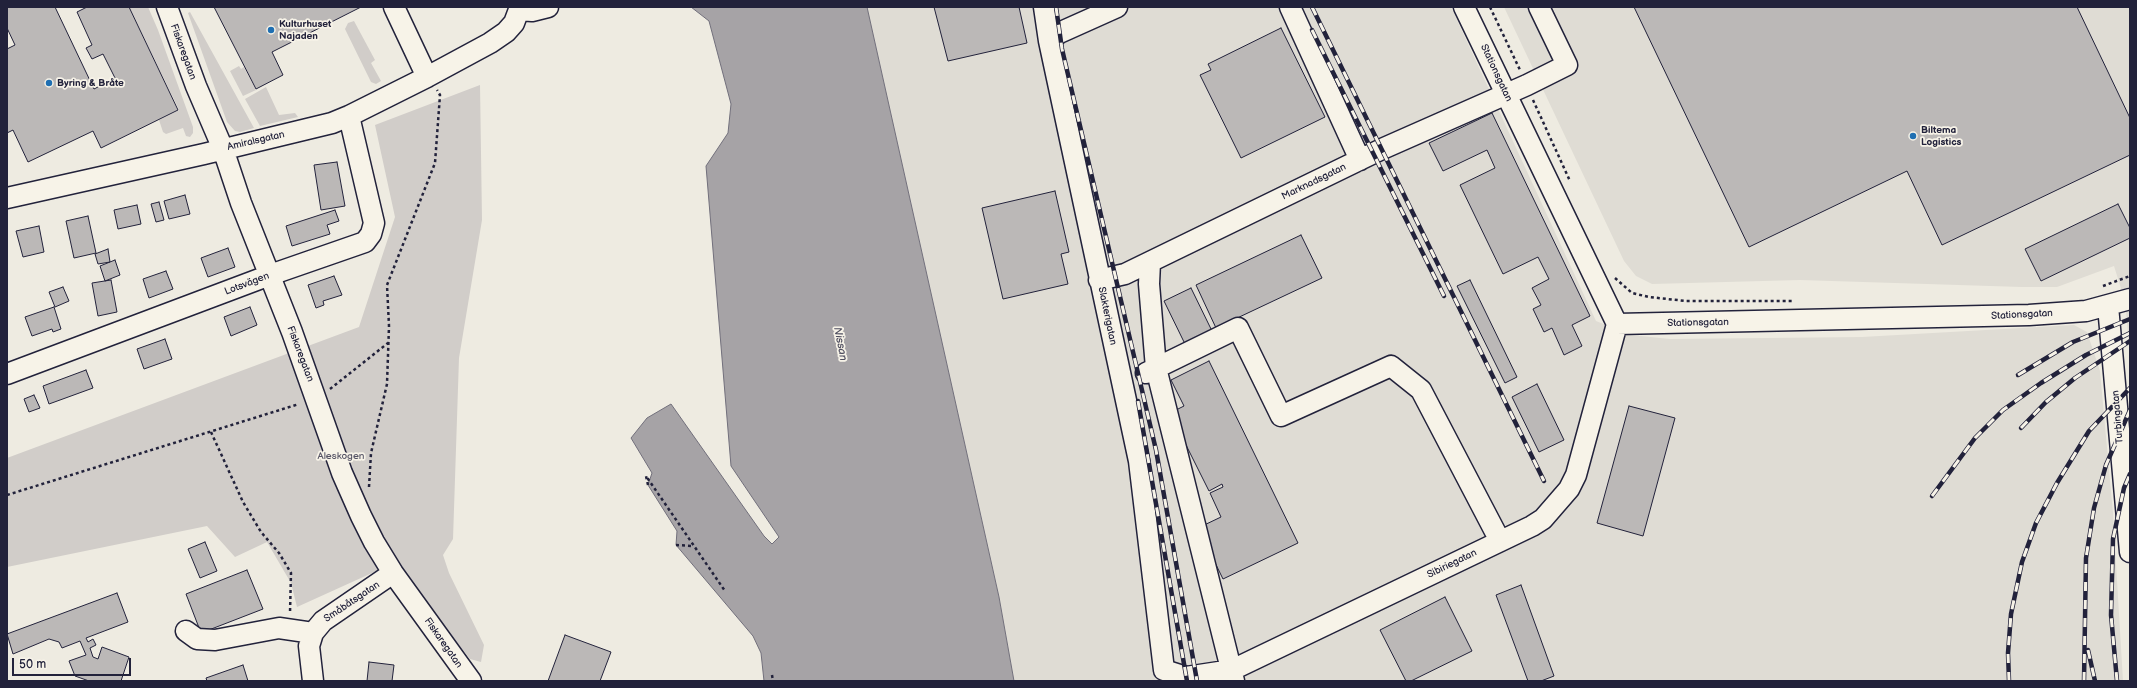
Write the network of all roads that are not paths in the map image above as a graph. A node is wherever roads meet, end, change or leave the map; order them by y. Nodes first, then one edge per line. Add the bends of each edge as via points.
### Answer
1 (167, 7) edge
2 (394, 7) edge
3 (548, 7) edge
4 (1044, 7) edge
5 (1117, 7) edge
6 (1290, 7) edge
7 (1464, 7) edge
8 (1538, 7) edge
9 (520, 8) edge
10 (1049, 41) junction
11 (427, 77) junction
12 (1504, 93) junction
13 (349, 116) junction
14 (223, 149) junction
15 (1360, 160) junction
16 (7, 198) edge
17 (1150, 262) junction
18 (270, 275) junction
19 (1099, 280) junction
20 (2130, 299) edge
21 (2108, 306) junction
22 (1617, 324) junction
23 (1151, 370) junction
24 (7, 374) edge
25 (1500, 541) junction
26 (2130, 552) edge
27 (393, 573) junction
28 (186, 631) dead end
29 (313, 633) junction
30 (1164, 670) joint
31 (1233, 676) edge
32 (313, 681) edge
33 (471, 681) edge

1 - 14 street, Fiskaregatan via 196,86
2 - 11 street
3 - 9 street via 532,12
4 - 10 street, Slakterigatan
5 - 10 street via 1059,33
6 - 15 street
7 - 12 street, Stationsgatan
8 - 12 street, Marknadsgatan via 1566,64 1527,85
9 - 11 street, Amiralsgatan via 506,32
10 - 19 street, Slakterigatan
11 - 13 street, Amiralsgatan
12 - 15 street, Marknadsgatan
12 - 22 street, Stationsgatan
13 - 14 street, Amiralsgatan via 332,123
13 - 18 street, Lotsvägen via 374,223 371,234 365,242
14 - 16 street, Amiralsgatan
14 - 18 street, Fiskaregatan via 241,203
15 - 17 street, Marknadsgatan
17 - 19 street, Marknadsgatan via 1125,274
17 - 23 street
18 - 24 street, Lotsvägen
18 - 27 street, Fiskaregatan via 342,473 374,542
19 - 30 street, Slakterigatan via 1139,461
20 - 21 street, Stationsgatan
21 - 22 street, Stationsgatan via 2086,311 2029,315
21 - 26 street, Turbingatan
22 - 25 street, Sibiriegatan via 1580,462 1569,489 1543,518
23 - 25 street via 1238,328 1281,416 1391,366 1421,390
23 - 31 street
25 - 31 street, Sibiriegatan
27 - 29 street, Småbåtsgatan via 323,621
27 - 33 street, Fiskaregatan
28 - 29 street via 197,639 215,640 279,628
29 - 32 street via 309,646
30 - 31 street, Sibiriegatan via 1186,677

